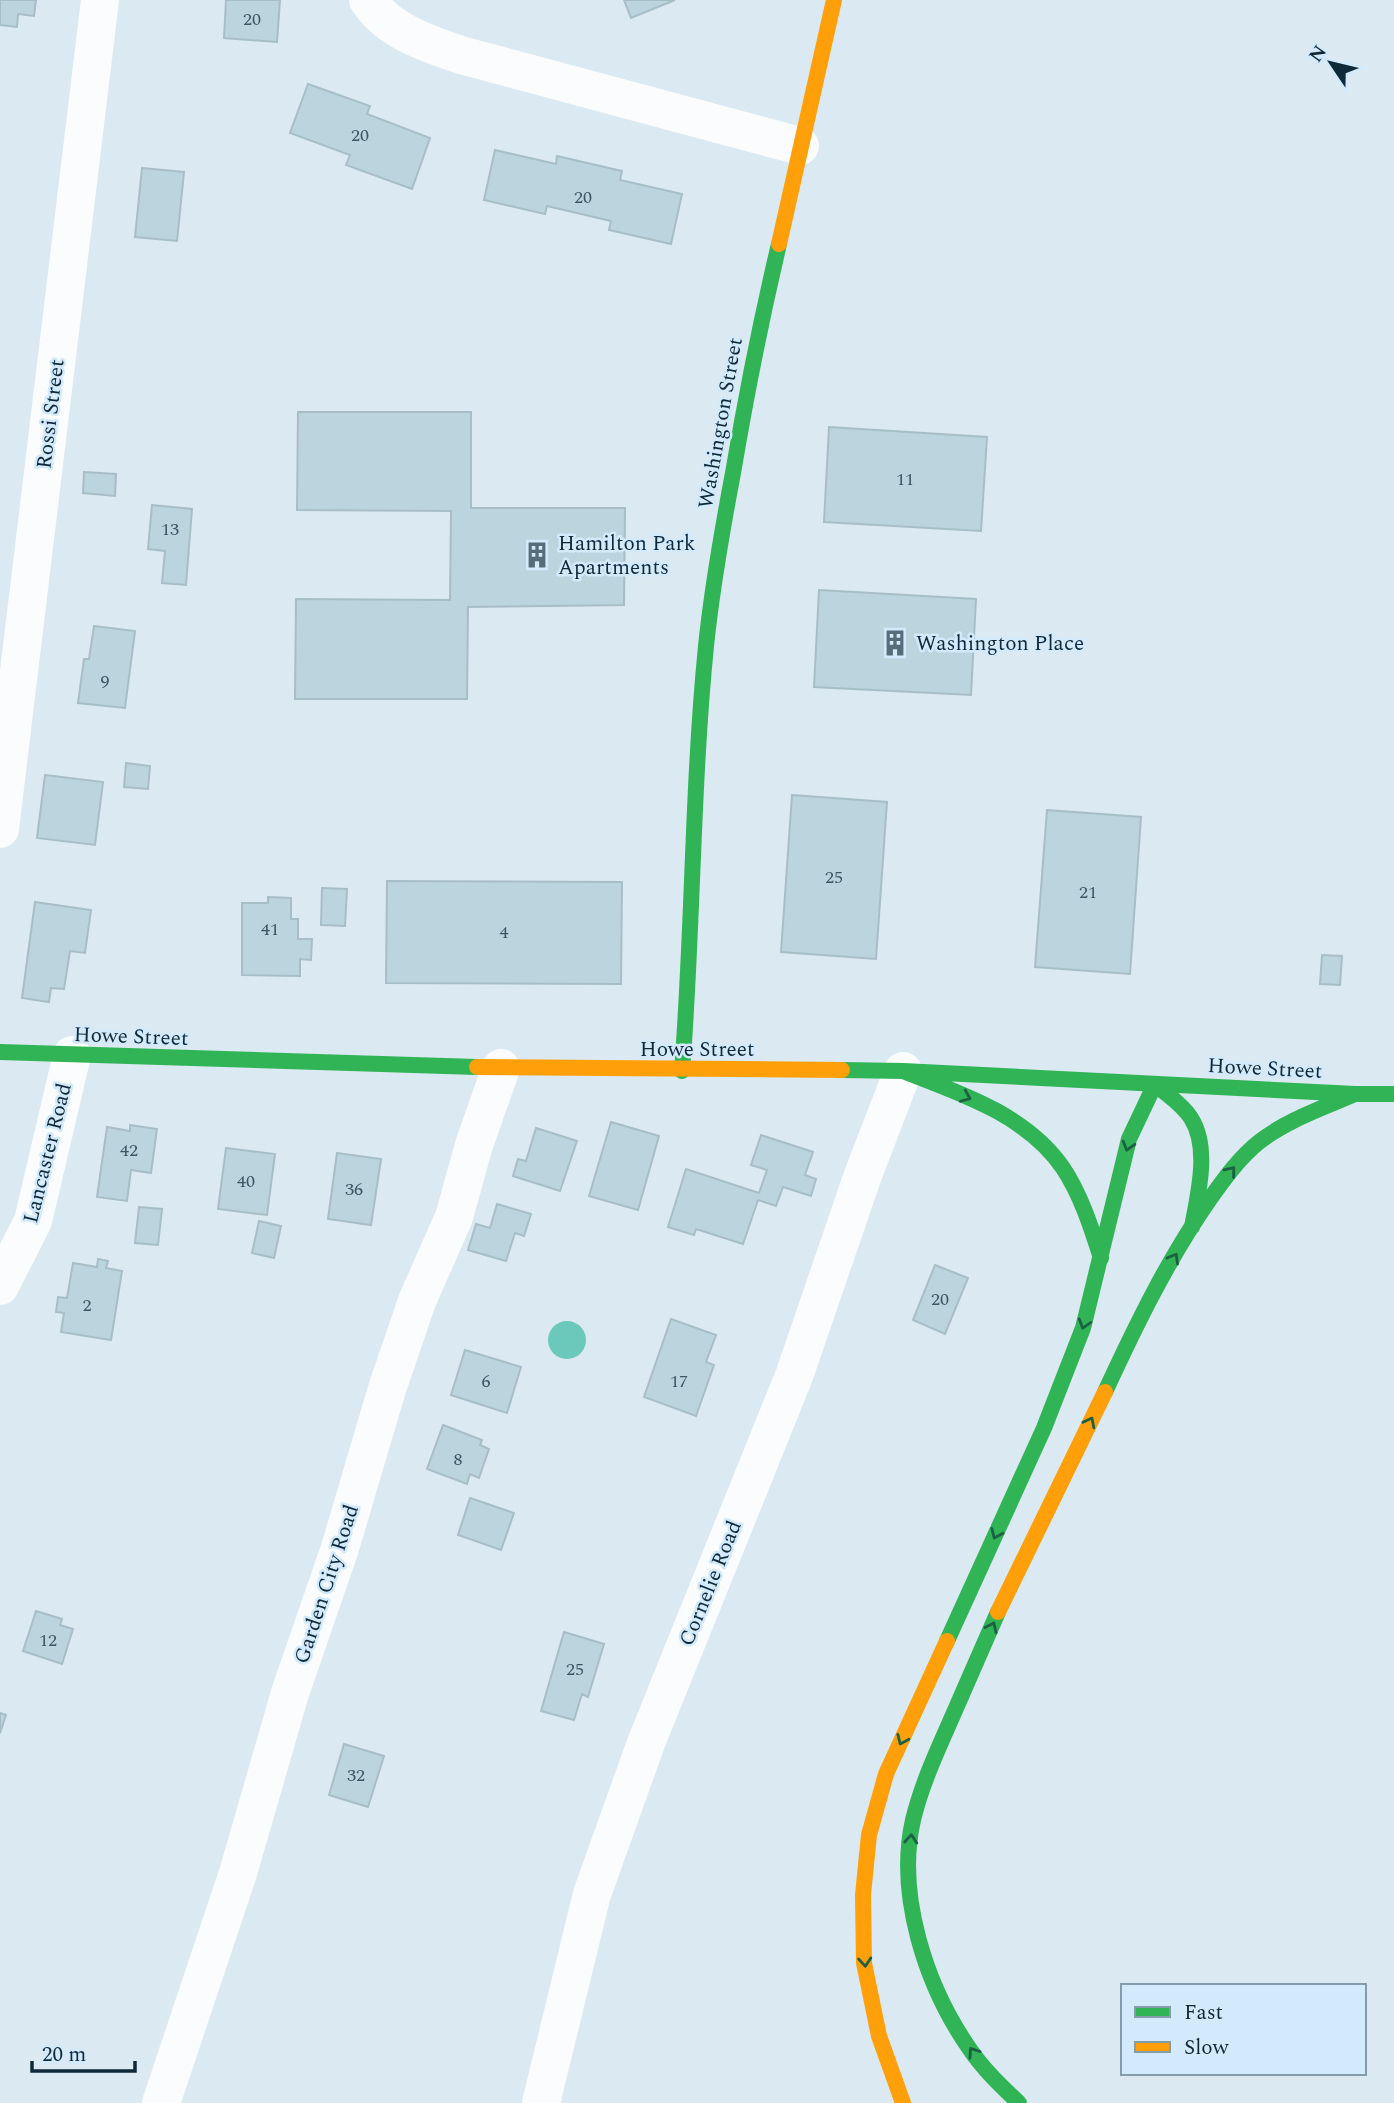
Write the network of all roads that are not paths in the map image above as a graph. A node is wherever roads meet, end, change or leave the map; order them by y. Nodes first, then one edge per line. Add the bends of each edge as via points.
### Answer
1 (100, 0) edge
2 (368, 0) edge
3 (834, 0) edge
4 (800, 146) junction
5 (0, 829) edge
6 (0, 1052) edge
7 (72, 1055) junction
8 (501, 1068) junction
9 (682, 1071) junction
10 (903, 1071) junction
11 (1154, 1084) junction
12 (1355, 1094) junction
13 (1394, 1094) edge
14 (1192, 1227) junction
15 (1101, 1258) junction
16 (0, 1286) edge
17 (161, 2103) edge
18 (541, 2103) edge
19 (903, 2103) edge
20 (1018, 2103) edge

1 - 5 street, Rossi Street
2 - 4 street via 390,23 423,42 461,55
3 - 4 main road, Washington Street
4 - 9 main road, Washington Street via 755,343 716,565 699,736
6 - 7 main road, Howe Street
7 - 8 main road, Howe Street
7 - 16 street, Lancaster Road via 33,1221
8 - 9 main road, Howe Street
8 - 17 street, Garden City Road via 454,1217 417,1301 387,1388 238,1872
9 - 10 main road, Howe Street
10 - 11 main road, Howe Street
10 -> 15 main road via 975,1100 1026,1131 1057,1160 1082,1205
10 - 18 street, Cornelie Road via 794,1376 646,1743 592,1894
11 - 12 main road, Howe Street
11 - 14 main road via 1192,1118 1198,1137 1198,1195
11 -> 15 main road via 1129,1139
12 - 13 main road, Howe Street
14 -> 12 main road via 1249,1151 1276,1129
20 -> 14 main road via 984,2068 956,2027 934,1981 915,1926 909,1870 914,1816 971,1672 1044,1514
15 -> 19 main road via 1083,1328 1044,1427 886,1774 869,1835 863,1895 864,1963 879,2036

